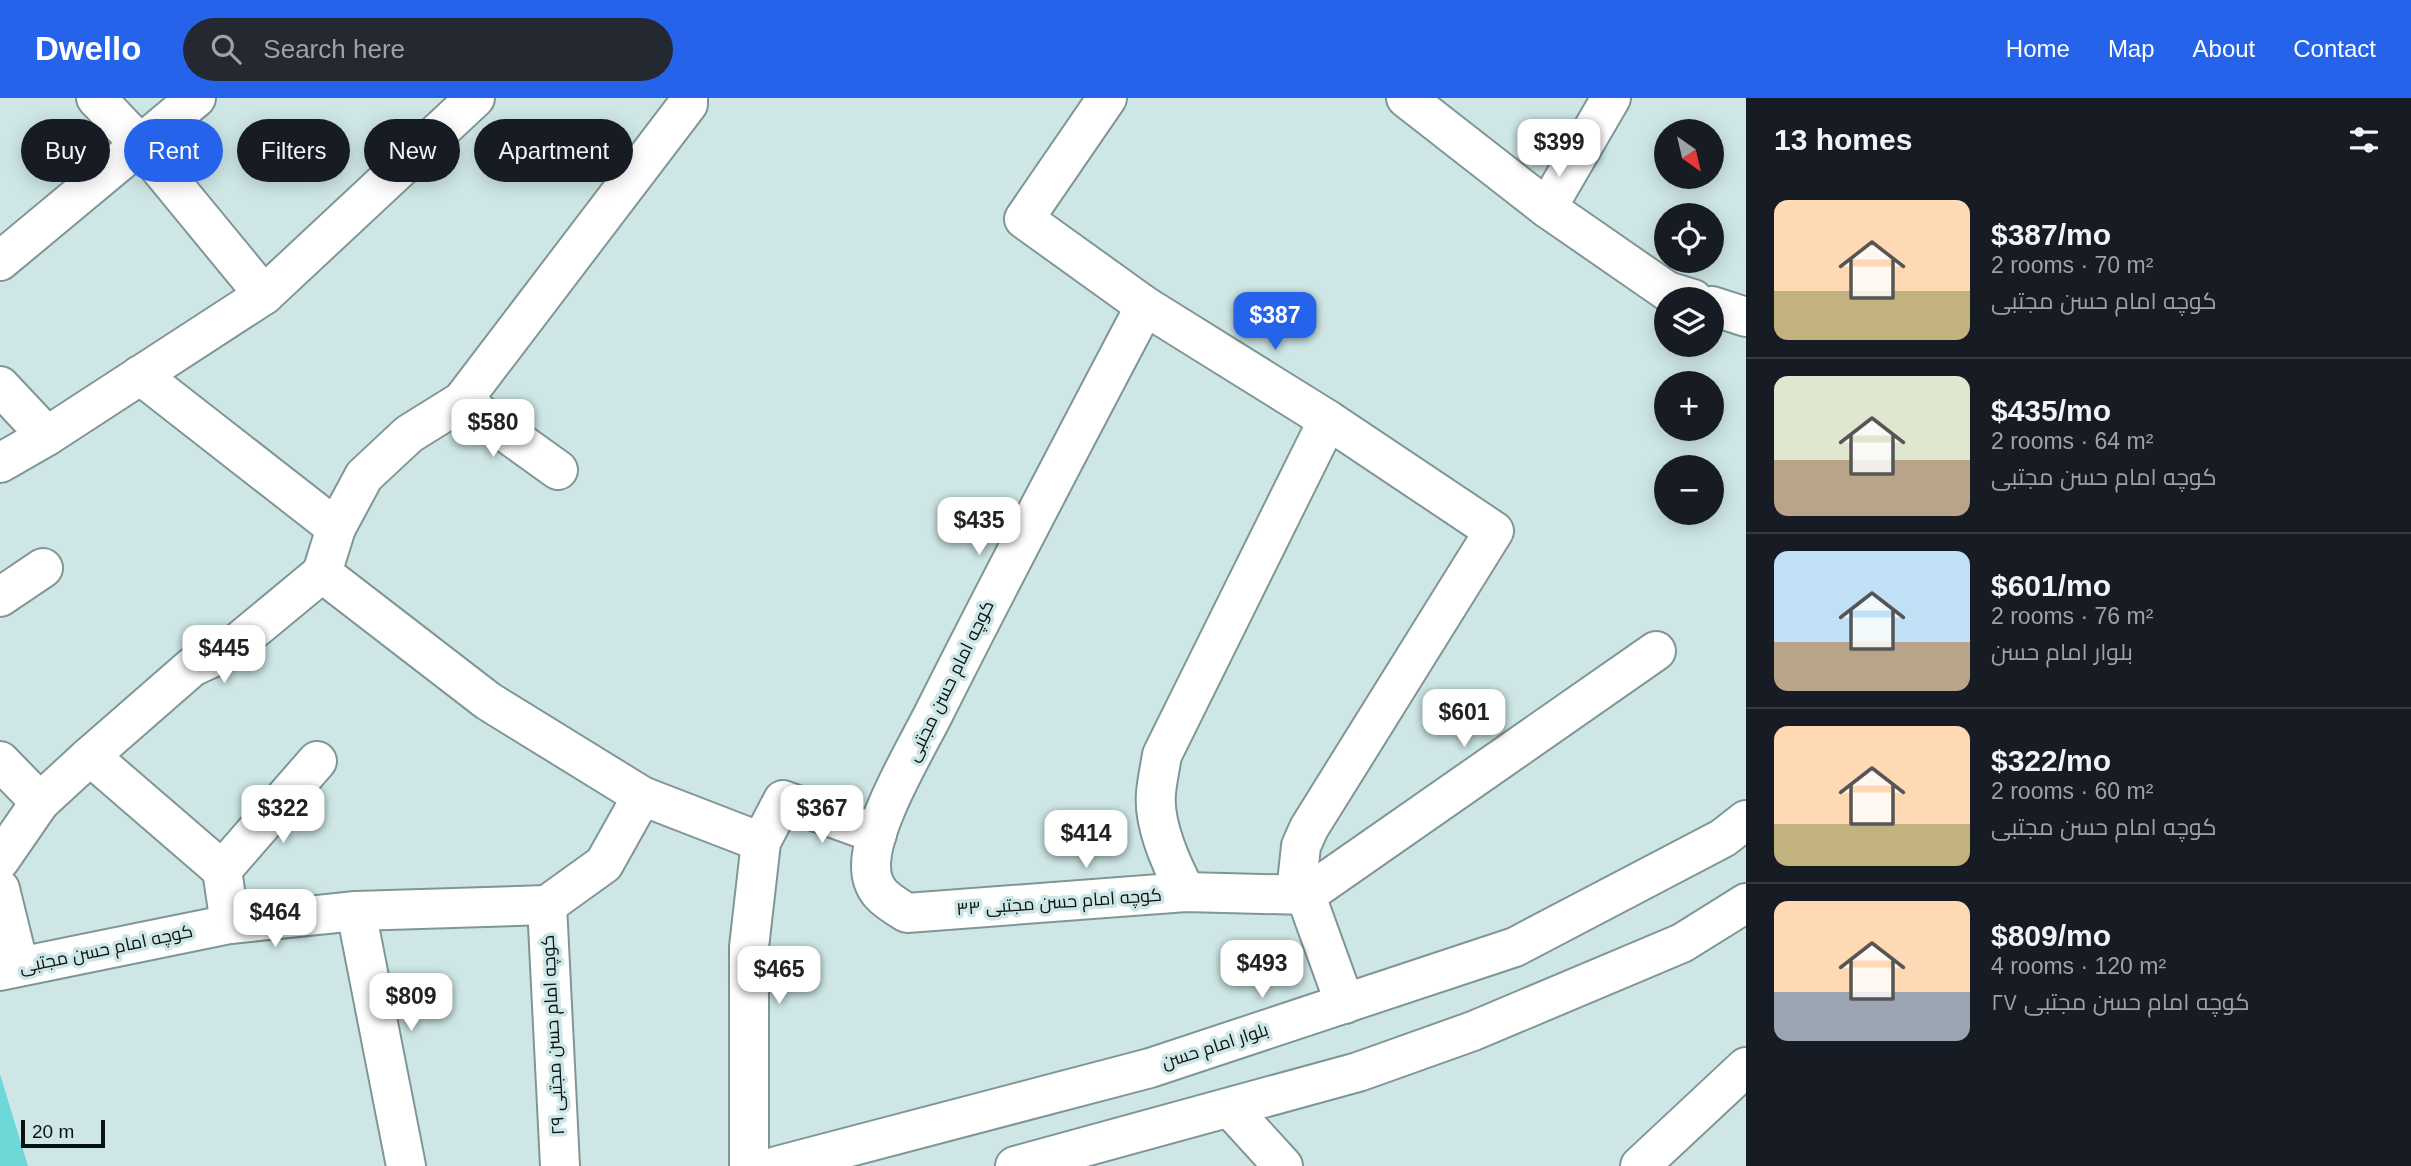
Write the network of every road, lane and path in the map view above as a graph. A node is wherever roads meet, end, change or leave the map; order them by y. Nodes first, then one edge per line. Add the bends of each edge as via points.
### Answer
1 (96, 98) edge
2 (195, 98) edge
3 (475, 98) edge
4 (688, 98) edge
5 (1108, 98) edge
6 (1406, 98) edge
7 (1611, 98) edge
8 (169, 119) edge
9 (124, 127) edge
10 (124, 156) edge
11 (171, 182) edge
12 (1547, 208) junction
13 (0, 261) edge
14 (1661, 287) edge
15 (264, 295) junction
16 (1145, 306) junction
17 (1724, 310) edge
18 (1746, 317) edge
19 (140, 375) junction
20 (0, 386) edge
21 (462, 401) junction
22 (1328, 420) junction
23 (47, 436) junction
24 (0, 463) edge
25 (558, 470) dead end
26 (336, 528) junction
27 (43, 568) dead end
28 (321, 573) junction
29 (0, 597) edge
30 (1656, 651) dead end
31 (90, 756) junction
32 (0, 761) edge
33 (317, 761) dead end
34 (642, 796) junction
35 (40, 802) junction
36 (1746, 820) edge
37 (877, 834) junction
38 (761, 842) junction
39 (0, 860) edge
40 (222, 870) junction
41 (0, 889) edge
42 (1186, 892) junction
43 (1306, 895) junction
44 (1746, 904) edge
45 (547, 905) junction
46 (356, 911) junction
47 (229, 924) junction
48 (10, 969) edge
49 (1345, 1004) junction
50 (1746, 1067) edge
51 (1230, 1108) junction
52 (406, 1166) edge
53 (560, 1166) edge
54 (749, 1166) edge
55 (777, 1166) edge
56 (1015, 1166) edge
57 (1283, 1166) edge
58 (1640, 1166) edge

1 - 9 street
2 - 8 street
3 - 15 street
4 - 21 street via 688,104
5 - 16 street via 1024,219
6 - 12 street
7 - 12 street
10 - 13 street
11 - 15 street
12 - 14 street
15 - 19 street
16 - 22 street
16 - 37 street, کوچه امام حسن مجتبی via 998,585
17 - 18 street
19 - 23 street
19 - 26 street
20 - 23 street
21 - 25 street
21 - 26 street via 410,434 364,476
22 - 42 street via 1162,755 1155,796 1172,867
22 - 43 street via 1494,531 1309,828 1301,846 1298,874
23 - 24 street
26 - 28 street
27 - 29 street
28 - 31 street via 229,650 192,667
28 - 34 street via 488,701
30 - 43 street
31 - 35 street
31 - 40 street
32 - 35 street
33 - 40 street
34 - 38 street
34 - 45 street via 604,864
35 - 39 street
36 - 49 street, بلوار امام حسن via 1723,838 1515,947
37 - 38 street via 783,800
37 - 42 street, کوچه امام حسن مجتبی ۳۳ via 872,882 886,901 908,913
38 - 54 street via 749,947
40 - 47 street
41 - 48 street
42 - 43 street, کوچه امام حسن مجتبی ۳۳
43 - 49 street
44 - 51 street via 1682,943 1473,1031 1358,1072
45 - 46 street, کوچه امام حسن مجتبی
45 - 53 street, کوچه امام حسن مجتبی ۲۹
46 - 47 street, کوچه امام حسن مجتبی
46 - 52 street
47 - 48 street, کوچه امام حسن مجتبی
49 - 55 street, بلوار امام حسن via 1150,1068
50 - 58 street
51 - 56 street
51 - 57 street

